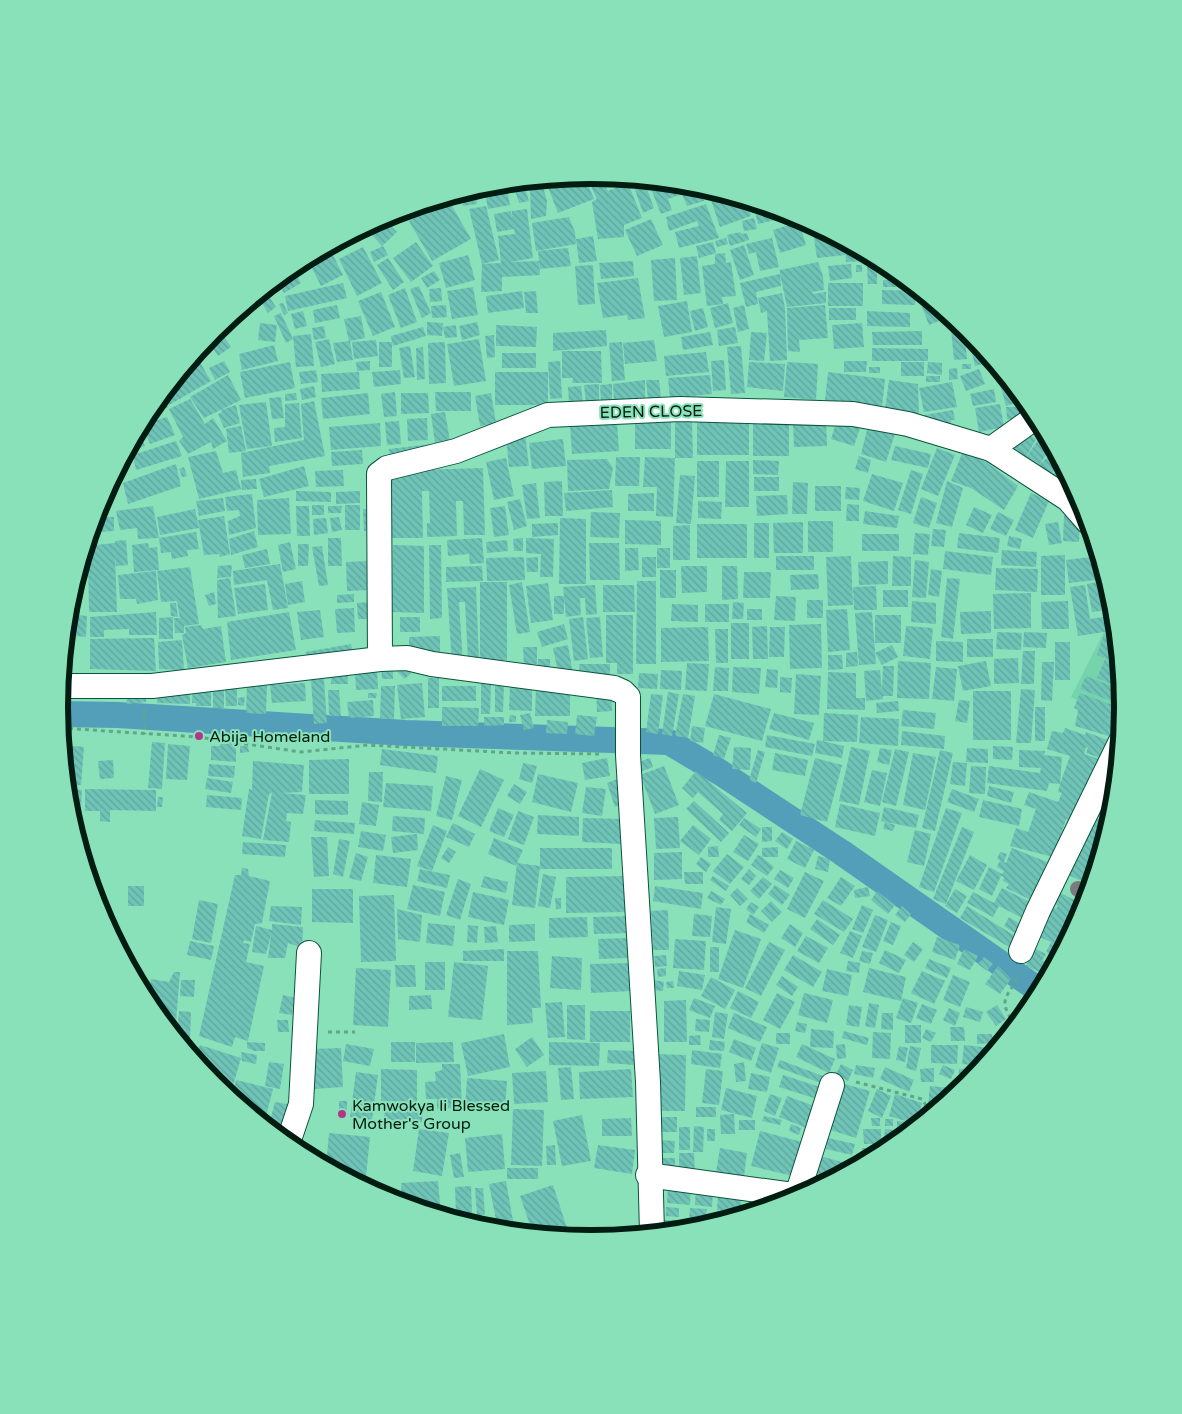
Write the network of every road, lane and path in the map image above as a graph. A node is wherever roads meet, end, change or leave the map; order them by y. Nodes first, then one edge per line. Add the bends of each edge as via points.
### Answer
1 (1030, 422) edge
2 (990, 449) junction
3 (1075, 507) edge
4 (380, 659) junction
5 (69, 686) edge
6 (144, 706) dead end
7 (69, 729) edge
8 (145, 734) junction
9 (628, 755) junction
10 (1111, 761) edge
11 (1021, 951) dead end
12 (309, 953) dead end
13 (1015, 984) dead end
14 (1011, 1019) edge
15 (832, 1085) joint
16 (928, 1107) edge
17 (290, 1135) edge
18 (648, 1175) junction
19 (799, 1187) edge
20 (784, 1194) edge
21 (652, 1227) edge

1 - 2 street
2 - 3 street, EDEN CLOSE via 1068,499
2 - 4 street, EDEN CLOSE via 916,427 853,414 680,410 539,416 456,452 387,468 379,474
4 - 5 street via 152,686
4 - 9 street via 407,658 614,688 628,697
6 - 8 path
7 - 8 path
8 - 9 path via 198,737 301,752 368,745
9 - 18 street via 648,1082
10 - 11 street
12 - 17 street via 300,1104
13 - 14 path via 1006,996 1004,1007
15 - 16 path via 862,1083 922,1099
15 - 19 street
18 - 20 street
18 - 21 street

